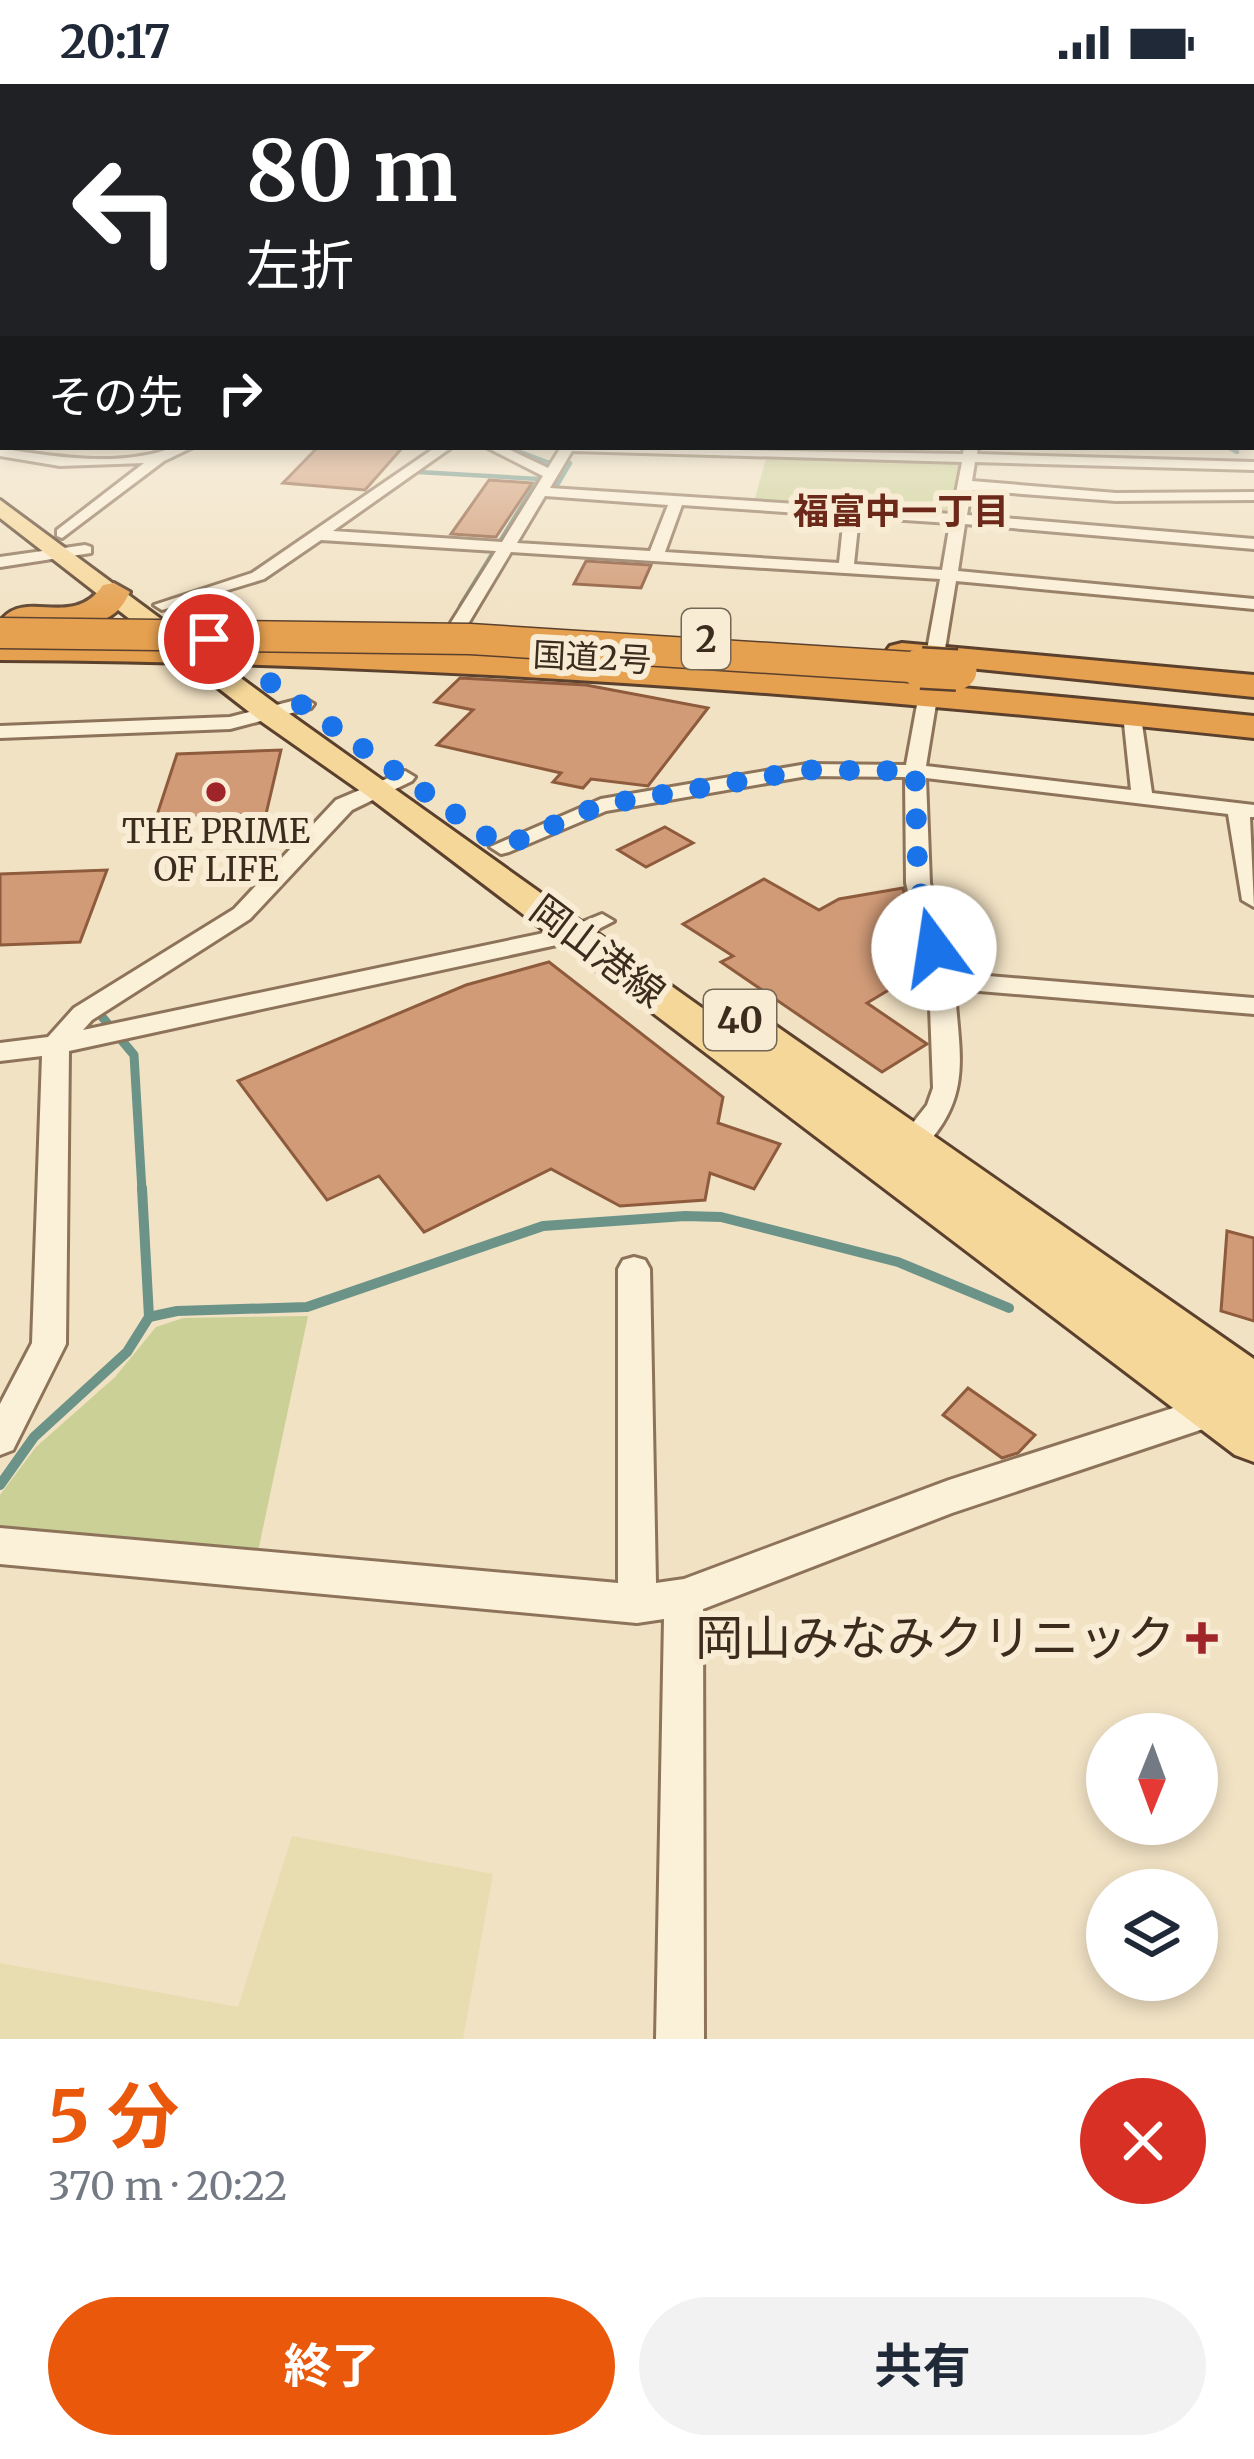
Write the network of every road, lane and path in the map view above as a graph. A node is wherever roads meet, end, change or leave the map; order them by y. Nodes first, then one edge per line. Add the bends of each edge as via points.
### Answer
1 (179, 450) edge
2 (441, 450) edge
3 (510, 450) edge
4 (0, 452) edge
5 (970, 452) edge
6 (159, 458) junction
7 (562, 459) edge
8 (1254, 462) edge
9 (964, 485) junction
10 (0, 488) edge
11 (545, 494) junction
12 (1254, 496) edge
13 (676, 503) junction
14 (0, 507) edge
15 (852, 514) junction
16 (957, 519) junction
17 (319, 535) junction
18 (1254, 544) edge
19 (71, 546) junction
20 (500, 547) junction
21 (656, 556) junction
22 (0, 562) edge
23 (846, 568) junction
24 (948, 575) junction
25 (114, 592) junction
26 (1254, 604) edge
27 (456, 629) junction
28 (187, 633) junction
29 (0, 634) edge
30 (478, 659) junction
31 (944, 675) junction
32 (1254, 686) edge
33 (1254, 698) edge
34 (287, 704) junction
35 (1254, 711) edge
36 (1133, 714) junction
37 (1254, 727) edge
38 (0, 732) edge
39 (915, 771) junction
40 (391, 783) junction
41 (1142, 797) junction
42 (1246, 810) edge
43 (502, 847) junction
44 (1254, 901) edge
45 (588, 927) junction
46 (942, 980) junction
47 (1254, 1006) edge
48 (56, 1045) junction
49 (0, 1052) edge
50 (910, 1143) junction
51 (634, 1269) dead end
52 (1241, 1398) edge
53 (1254, 1438) edge
54 (0, 1439) edge
55 (0, 1546) edge
56 (684, 1598) junction
57 (637, 1604) junction
58 (680, 2039) edge

1 - 6 street
2 - 17 street
3 - 7 street
4 - 6 street via 60,462
5 - 7 street
5 - 8 street
5 - 9 street
6 - 19 street
7 - 11 street
9 - 12 street via 1116,497
9 - 16 street
10 - 19 main road, 岡山港線 / 40
11 - 13 street
11 - 20 street
13 - 15 street
13 - 21 street
14 - 19 main road, 岡山港線 / 40
15 - 16 street
15 - 23 street
16 - 18 street
16 - 24 street
17 - 20 street
17 - 28 street
19 - 22 street
19 - 25 main road, 岡山港線 / 40
19 - 28 main road, 岡山港線 / 40
20 - 21 street
20 - 27 street
21 - 23 street
23 - 24 street
24 - 26 street
24 - 31 street
25 - 28 main road, 岡山港線 / 40
25 - 29 highway via 82,616
27 - 28 highway, 2
27 - 31 highway, 2 via 605,633
28 - 29 highway
28 - 30 highway
28 - 34 main road, 岡山港線 / 40
29 - 31 highway, 国道2号 / 2
30 - 31 highway
30 - 34 highway via 323,657 288,671 281,683
31 - 32 highway, 2
31 - 33 highway, 国道2号 / 2
31 - 35 highway, 国道2号 / 2
31 - 36 highway
31 - 39 street
34 - 38 street via 230,723
34 - 40 main road, 岡山港線 / 40
36 - 37 highway
36 - 41 street
39 - 41 street
39 - 43 street via 807,770 601,805
39 - 46 street via 918,883
40 - 43 main road, 岡山港線 / 40
40 - 45 main road, 岡山港線 / 40
40 - 48 street via 344,805 242,914 82,1014
41 - 42 street
42 - 44 street
43 - 45 main road, 岡山港線 / 40
45 - 48 street
45 - 50 main road, 岡山港線 / 40
45 - 52 main road, 岡山港線 / 40
46 - 47 street
46 - 50 street via 946,1088 940,1109
48 - 49 street
48 - 54 street via 49,1344
50 - 52 main road, 岡山港線 / 40
51 - 57 street
52 - 53 main road, 岡山港線 / 40
52 - 56 street
55 - 57 street
56 - 57 street
56 - 58 street

